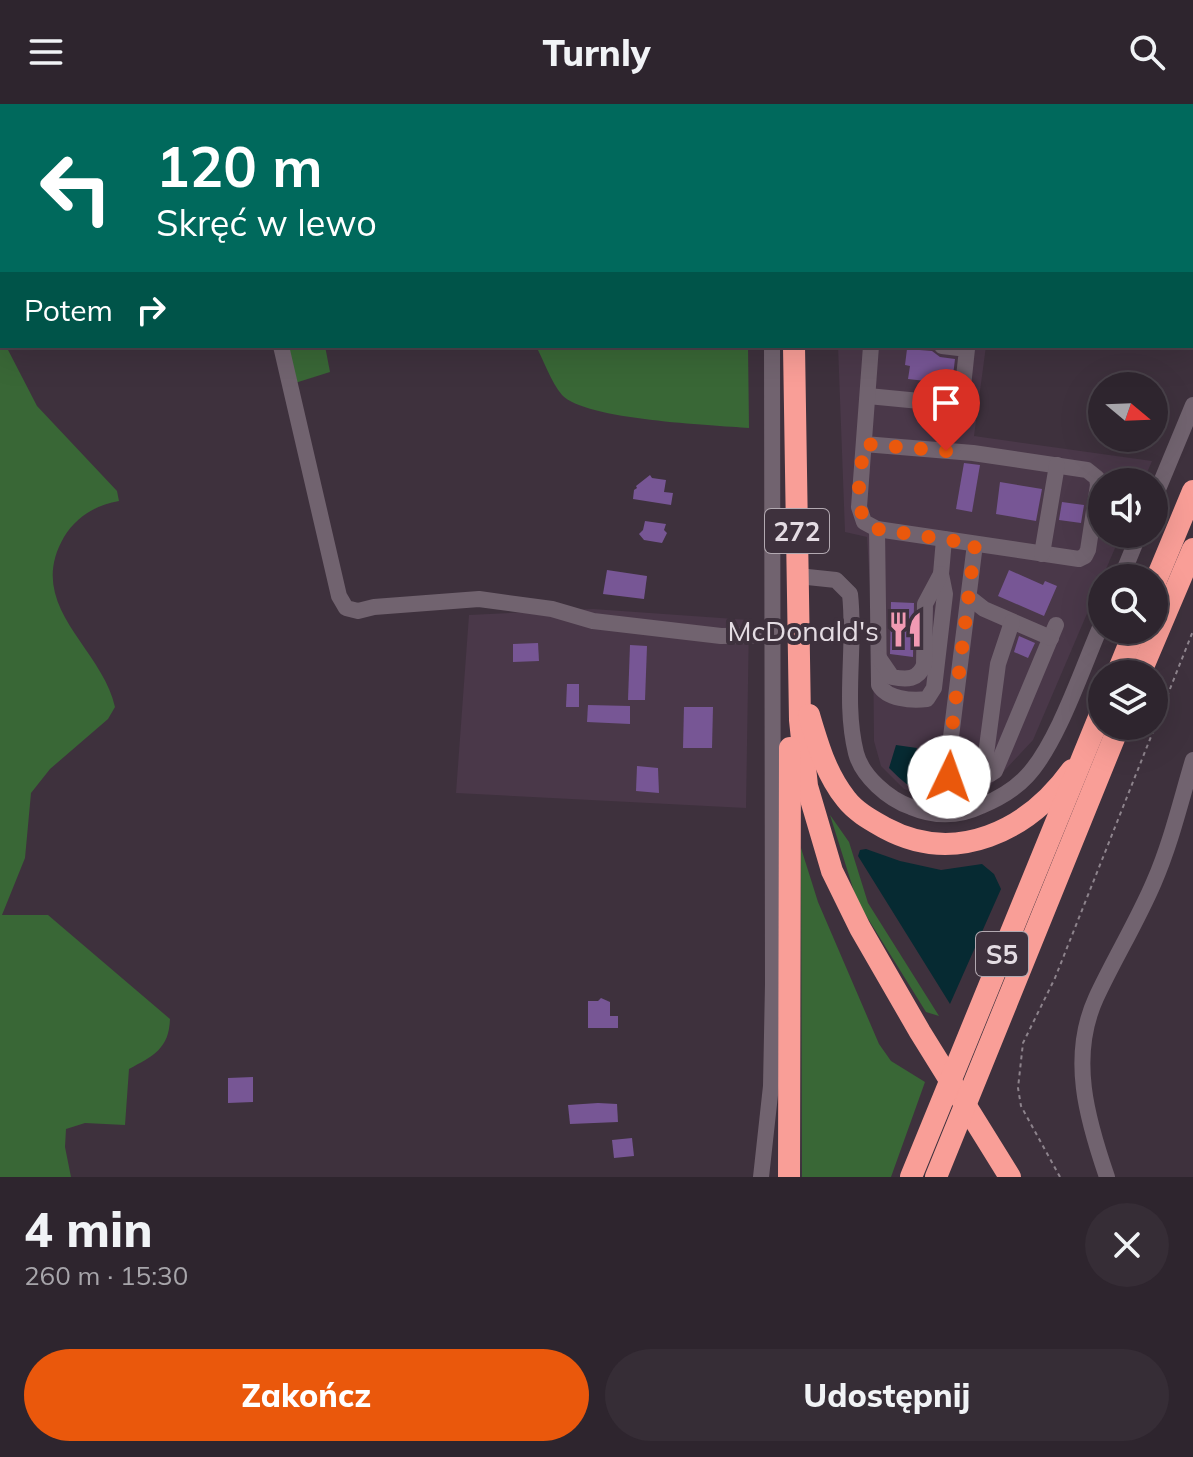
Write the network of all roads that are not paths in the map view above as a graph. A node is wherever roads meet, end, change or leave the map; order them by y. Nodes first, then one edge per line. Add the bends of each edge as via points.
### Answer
1 (281, 348) edge
2 (772, 348) edge
3 (794, 348) edge
4 (871, 348) edge
5 (959, 348) edge
6 (868, 396) junction
7 (1193, 405) edge
8 (864, 444) junction
9 (1057, 465) junction
10 (1167, 468) edge
11 (1193, 491) edge
12 (877, 529) junction
13 (944, 539) junction
14 (975, 544) junction
15 (1193, 549) edge
16 (1042, 554) junction
17 (1163, 564) edge
18 (941, 574) junction
19 (798, 576) junction
20 (970, 598) junction
21 (1012, 622) junction
22 (773, 635) junction
23 (1093, 644) edge
24 (878, 657) junction
25 (1146, 660) edge
26 (799, 683) junction
27 (1088, 739) edge
28 (1090, 740) edge
29 (1113, 740) edge
30 (1193, 760) edge
31 (983, 777) junction
32 (761, 1177) edge
33 (789, 1177) edge
34 (911, 1177) edge
35 (936, 1177) edge
36 (1010, 1177) edge
37 (1107, 1177) edge

1 - 22 street via 346,608 479,599 552,609 593,621 721,636
2 - 22 street
3 - 19 highway, 272
4 - 6 street
5 - 6 street via 967,349 961,405
6 - 8 street
7 - 10 street
8 - 9 street
8 - 12 street via 859,507 864,522
9 - 16 street
9 - 16 street via 1087,470 1097,478 1095,513 1085,556
11 - 17 highway
12 - 13 street
12 - 24 street
13 - 14 street
13 - 18 street
14 - 16 street
14 - 20 street
15 - 25 highway
18 - 24 street via 925,604 919,681 895,685
18 - 24 street via 945,594 929,696 921,700 884,693
19 - 23 street via 836,580 850,594 851,721 857,755 869,777 904,805 945,816 993,801 1027,776 1053,736
19 - 26 highway, 272
20 - 21 street
20 - 31 street via 947,769 955,781
21 - 31 street via 998,664
21 - 31 street via 1054,632 999,765
22 - 32 street via 773,999
26 - 27 highway via 828,774 848,802 903,837 937,845 975,841 1018,821 1070,772
26 - 33 highway via 791,718
26 - 36 highway via 807,786 832,871 920,1032
28 - 34 highway, S5
29 - 35 highway, S5
30 - 37 street via 1155,880 1087,1027 1082,1062 1085,1101

